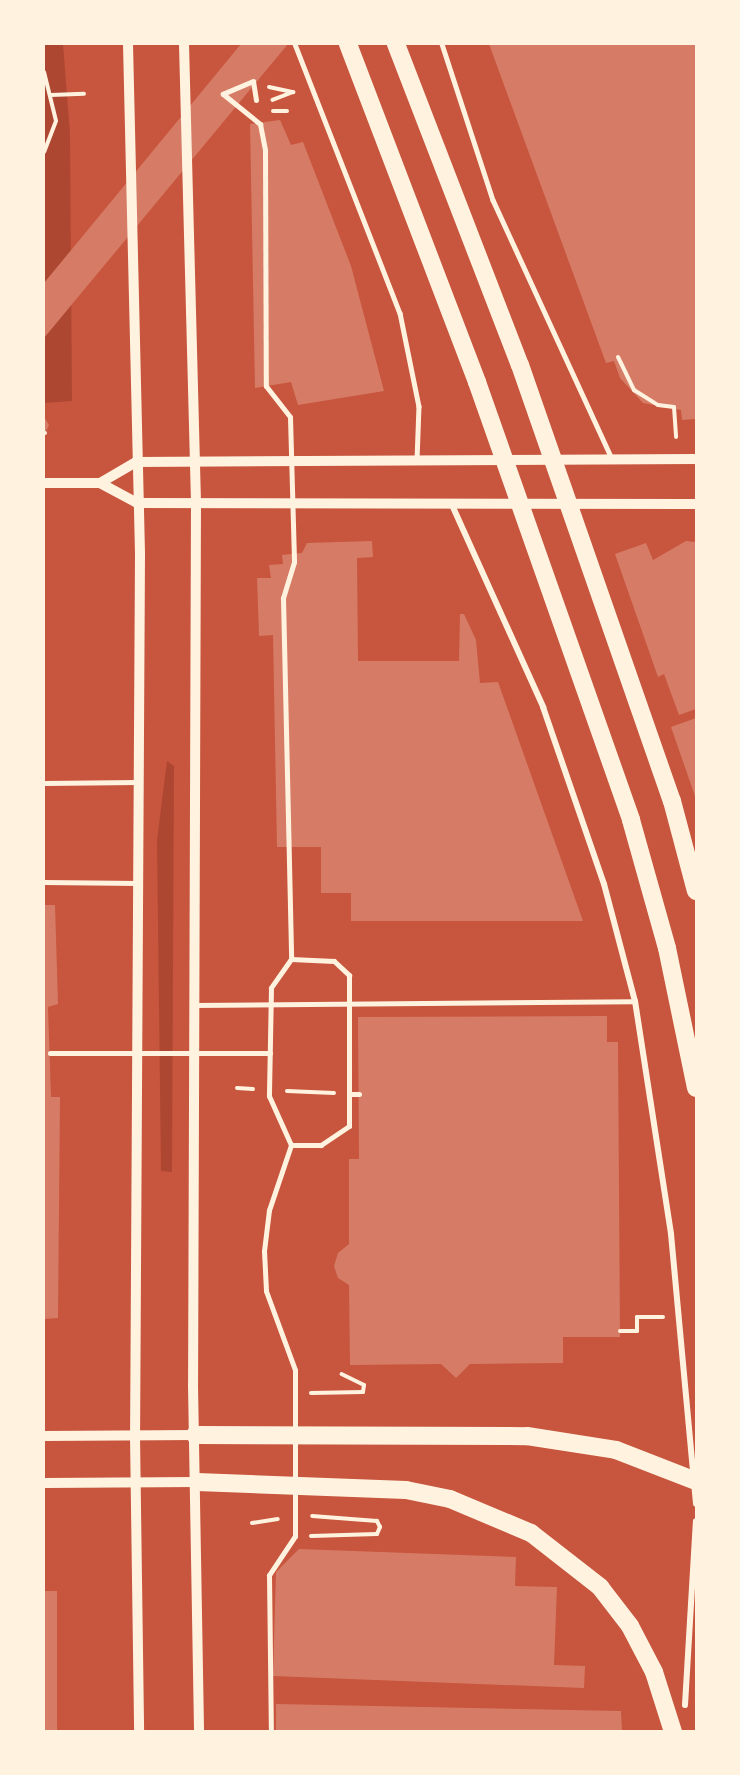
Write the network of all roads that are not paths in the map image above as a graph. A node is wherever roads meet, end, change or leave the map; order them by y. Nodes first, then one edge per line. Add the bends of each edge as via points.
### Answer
1 (128, 44) edge
2 (184, 44) edge
3 (295, 44) edge
4 (348, 44) edge
5 (396, 44) edge
6 (442, 44) edge
7 (256, 100) road end
8 (612, 459) junction
9 (696, 459) edge
10 (195, 460) junction
11 (417, 460) junction
12 (136, 462) junction
13 (44, 483) edge
14 (100, 483) junction
15 (137, 503) junction
16 (196, 503) junction
17 (696, 504) edge
18 (452, 505) junction
19 (138, 782) junction
20 (44, 783) edge
21 (44, 882) edge
22 (138, 883) junction
23 (696, 891) edge
24 (291, 959) junction
25 (635, 1001) junction
26 (194, 1005) junction
27 (50, 1053) dead end
28 (270, 1053) junction
29 (696, 1088) edge
30 (350, 1094) junction
31 (358, 1094) dead end
32 (291, 1145) junction
33 (195, 1435) junction
34 (44, 1436) edge
35 (135, 1436) junction
36 (696, 1480) edge
37 (135, 1482) junction
38 (197, 1482) junction
39 (44, 1483) edge
40 (696, 1504) edge
41 (696, 1521) edge
42 (685, 1704) dead end
43 (139, 1731) edge
44 (199, 1731) edge
45 (271, 1731) edge
46 (673, 1731) edge

1 - 12 street
2 - 10 street
3 - 11 lane via 400,313 419,406
4 - 29 highway via 477,382 631,820 667,948
5 - 23 highway via 520,365 672,801
6 - 8 lane via 493,200
7 - 24 street via 253,81 223,94 260,124 265,150 266,386 290,417 294,562 283,598
8 - 9 street
8 - 11 street
10 - 11 street
10 - 12 street
10 - 16 street
12 - 14 street
12 - 15 street
13 - 14 street
14 - 15 street
15 - 16 street
15 - 19 street
16 - 18 street
16 - 26 street
17 - 18 street
18 - 25 street via 543,707 604,884
19 - 20 lane
19 - 22 street
21 - 22 lane
22 - 35 street
24 - 28 street via 271,988
24 - 30 street via 334,961 349,975
25 - 26 lane
25 - 40 street via 671,1234
26 - 33 street
27 - 28 street
28 - 32 street via 269,1096
30 - 31 street
30 - 32 street via 349,1126 321,1145
32 - 45 street via 269,1210 264,1251 266,1291 295,1370 296,1536 269,1575
33 - 35 street
33 - 36 highway via 527,1436 658,1462
33 - 38 street
34 - 35 street
35 - 37 street
37 - 38 street
37 - 39 street
37 - 43 street
38 - 44 street
38 - 46 highway via 406,1490 450,1499 531,1533 600,1587 630,1626 654,1672
41 - 42 street

